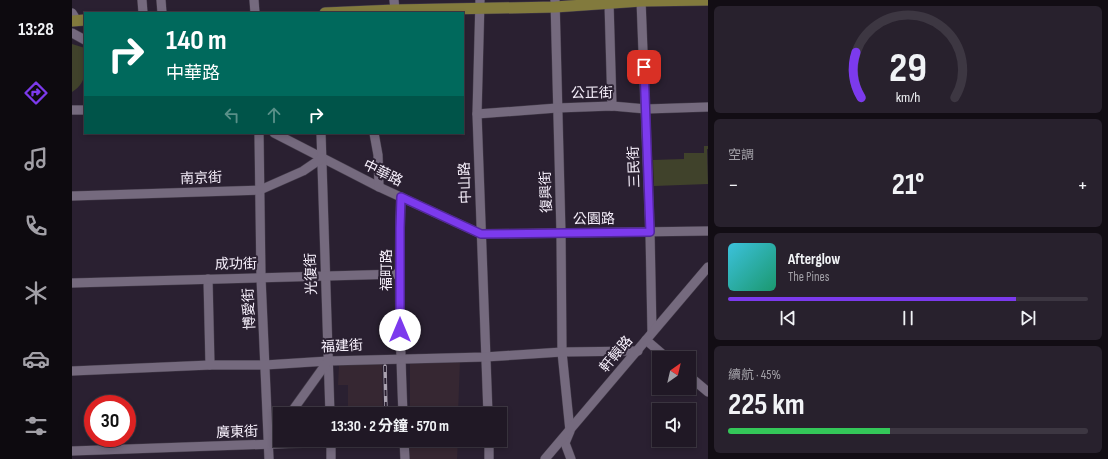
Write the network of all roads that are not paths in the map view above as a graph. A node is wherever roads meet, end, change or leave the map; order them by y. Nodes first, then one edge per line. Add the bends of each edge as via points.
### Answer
1 (142, 0) edge
2 (161, 0) edge
3 (254, 0) edge
4 (708, 0) edge
5 (641, 1) edge
6 (555, 3) edge
7 (609, 3) junction
8 (481, 4) edge
9 (394, 5) edge
10 (143, 12) edge
11 (162, 12) edge
12 (255, 12) edge
13 (342, 12) edge
14 (72, 33) edge
15 (84, 39) edge
16 (612, 106) junction
17 (708, 107) edge
18 (557, 108) junction
19 (646, 109) junction
20 (72, 110) edge
21 (84, 110) edge
22 (477, 114) junction
23 (259, 134) edge
24 (276, 134) edge
25 (321, 134) edge
26 (374, 134) edge
27 (322, 158) junction
28 (379, 187) junction
29 (260, 190) junction
30 (72, 196) edge
31 (401, 197) junction
32 (708, 231) edge
33 (650, 232) junction
34 (561, 233) junction
35 (481, 234) junction
36 (708, 267) edge
37 (400, 274) junction
38 (325, 276) junction
39 (261, 278) junction
40 (208, 279) junction
41 (72, 283) edge
42 (649, 336) junction
43 (638, 351) junction
44 (661, 351) edge
45 (562, 352) junction
46 (485, 357) junction
47 (401, 358) junction
48 (328, 360) junction
49 (210, 365) junction
50 (265, 365) junction
51 (72, 371) edge
52 (696, 382) edge
53 (708, 392) edge
54 (295, 407) edge
55 (330, 407) edge
56 (403, 407) edge
57 (488, 407) edge
58 (570, 431) junction
59 (273, 439) edge
60 (269, 445) junction
61 (273, 445) edge
62 (331, 447) edge
63 (404, 447) edge
64 (489, 447) edge
65 (72, 451) edge
66 (269, 459) edge
67 (331, 459) edge
68 (404, 459) edge
69 (489, 459) edge
70 (545, 459) edge
71 (571, 459) edge

1 - 10 street
2 - 11 street
3 - 12 street
4 - 5 main road
5 - 7 main road
5 - 19 street, 三民街
6 - 7 main road
6 - 8 main road
6 - 18 street, 復興街
7 - 16 street
8 - 9 main road
8 - 22 street, 中山路
9 - 13 main road
14 - 15 street
16 - 18 street, 公正街
16 - 19 street, 公正街
17 - 19 street, 公正街
18 - 22 street, 公正街
18 - 34 street, 復興街
19 - 33 street, 三民街
20 - 21 street
22 - 35 street, 中山路
23 - 29 street, 博愛街
24 - 27 street, 中華路
25 - 27 street, 光復街
26 - 28 street
27 - 28 street, 中華路
27 - 29 street, 南京街 via 285,181
27 - 38 street, 光復街
28 - 31 street, 中華路
29 - 30 street, 南京街
29 - 39 street, 博愛街
31 - 35 street, 中華路
31 - 37 street, 福町路
32 - 33 street, 公園路
33 - 34 street, 公園路
33 - 42 street, 三民街
34 - 35 street, 公園路
34 - 45 street, 復興街
35 - 46 street, 中山路
36 - 42 street, 軒轅路
37 - 38 street, 成功街
37 - 47 street, 福町路
38 - 39 street, 成功街
38 - 48 street, 光復街
39 - 40 street, 成功街
39 - 50 street, 博愛街
40 - 41 street, 成功街
40 - 49 street
42 - 43 street, 軒轅路
42 - 44 street
43 - 45 street, 福建街
43 - 58 street, 軒轅路
45 - 46 street, 福建街
45 - 58 street, 復興街
46 - 47 street, 福建街
46 - 57 street, 中山路
47 - 48 street, 福建街
47 - 56 street, 福町路
48 - 50 street, 福建街
48 - 54 street
48 - 55 street, 光復街
49 - 50 street, 福建街
49 - 51 street, 福建街
50 - 60 street, 博愛街
52 - 53 street
58 - 70 street, 軒轅路
58 - 71 street, 復興街 via 565,443
59 - 60 street
60 - 61 street, 廣東街
60 - 65 street, 廣東街
60 - 66 street, 博愛街
62 - 67 street
63 - 68 street
64 - 69 street

